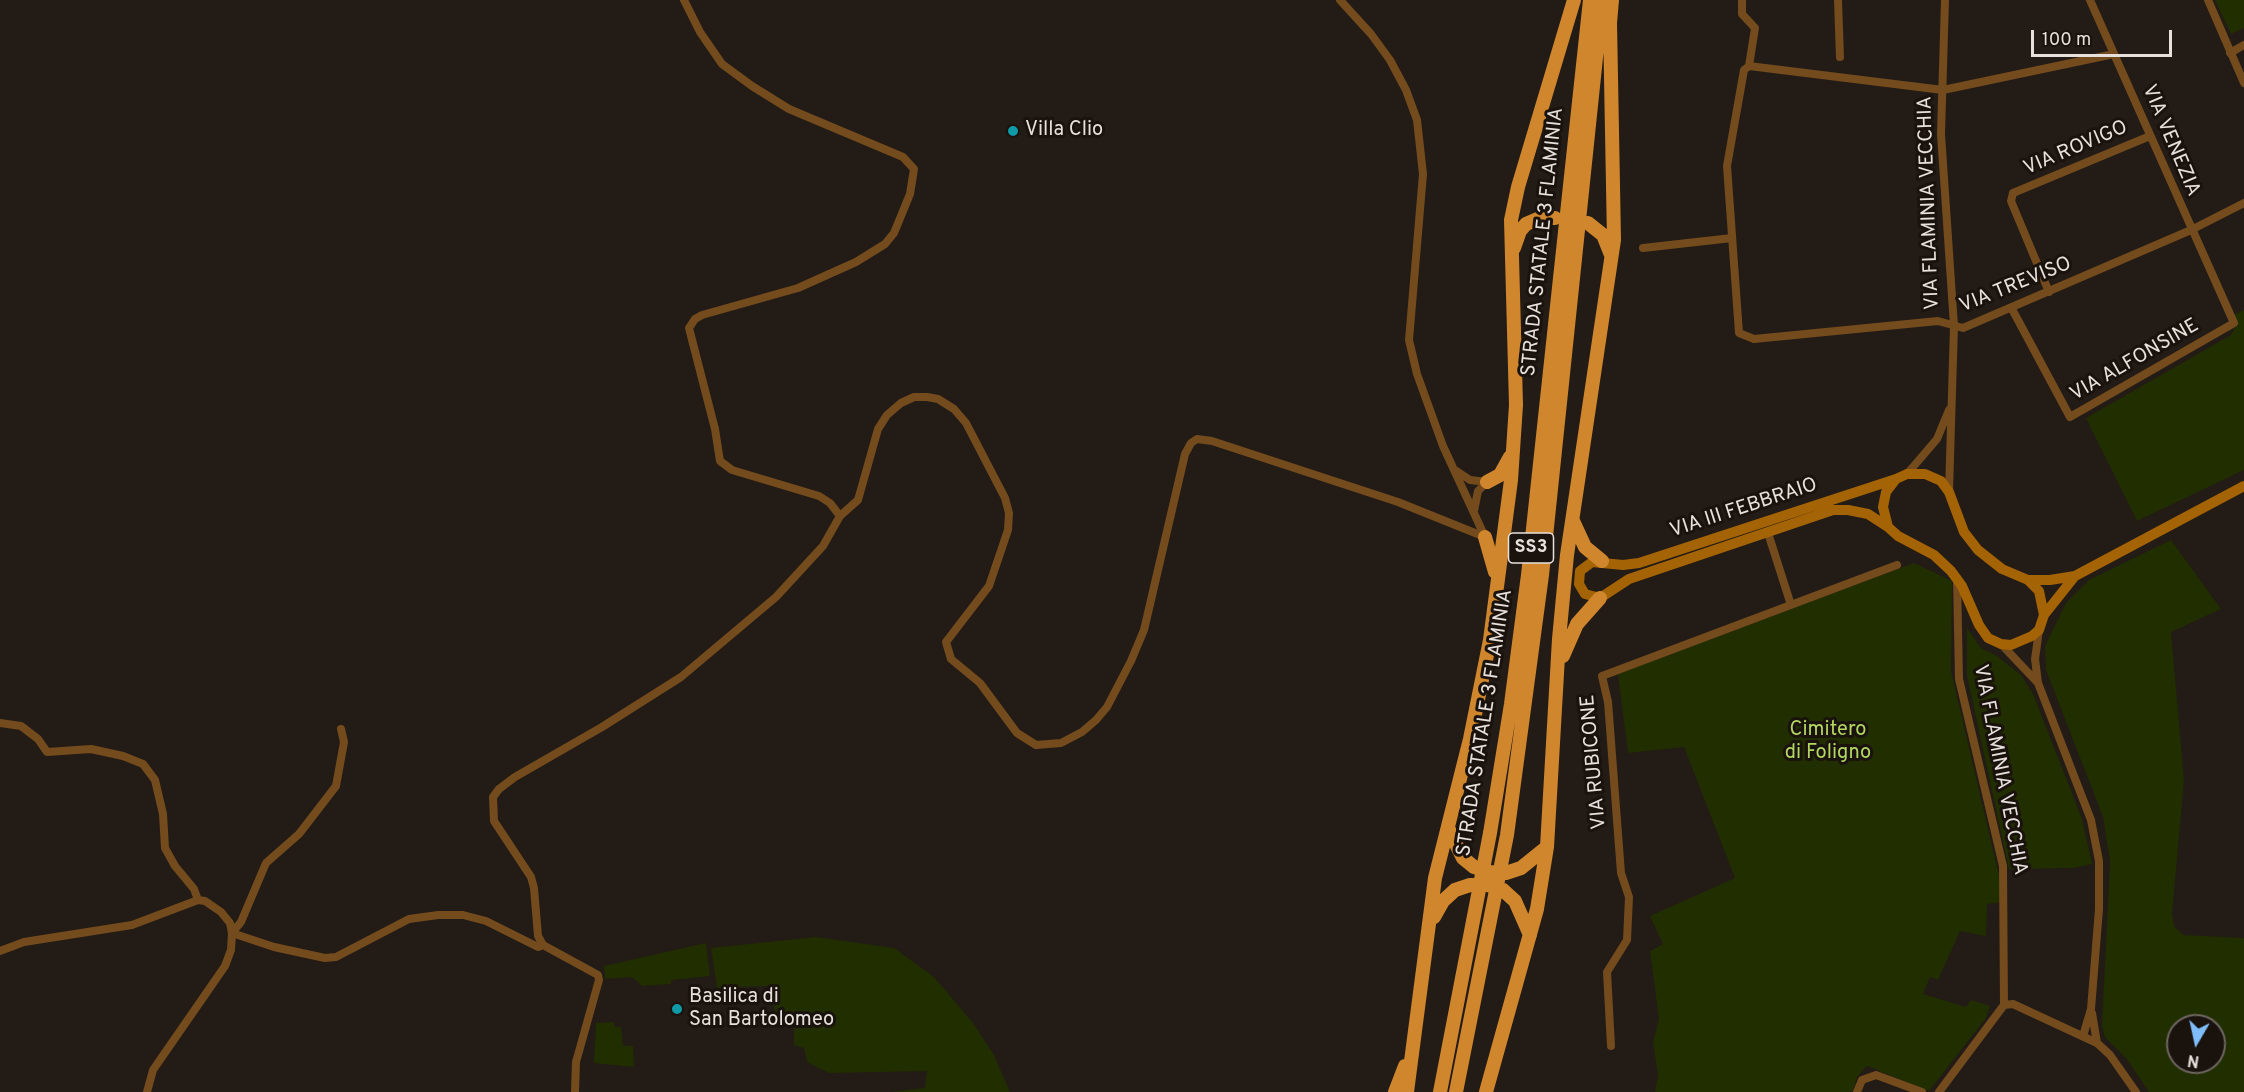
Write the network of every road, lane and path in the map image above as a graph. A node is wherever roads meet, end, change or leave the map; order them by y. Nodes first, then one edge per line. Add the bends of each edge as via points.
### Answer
1 (684, 0) edge
2 (1340, 0) edge
3 (1574, 0) edge
4 (1590, 0) edge
5 (1602, 0) edge
6 (1612, 0) edge
7 (1742, 0) edge
8 (1838, 0) edge
9 (1945, 0) edge
10 (2090, 0) edge
11 (2208, 0) edge
12 (2244, 45) edge
13 (2230, 53) junction
14 (2114, 54) junction
15 (1840, 57) dead end
16 (1749, 66) junction
17 (2244, 83) edge
18 (1943, 90) junction
19 (2150, 136) junction
20 (2244, 203) edge
21 (1555, 218) dead end
22 (1588, 223) dead end
23 (2191, 230) junction
24 (1732, 238) junction
25 (1643, 248) dead end
26 (1611, 257) junction
27 (1511, 260) junction
28 (2049, 292) junction
29 (2012, 309) junction
30 (1953, 326) junction
31 (1952, 404) junction
32 (1514, 438) junction
33 (1452, 468) junction
34 (1907, 474) junction
35 (1896, 479) junction
36 (1487, 482) junction
37 (2244, 486) edge
38 (1949, 492) junction
39 (1474, 514) junction
40 (1572, 515) junction
41 (840, 516) junction
42 (1888, 527) junction
43 (1768, 533) junction
44 (1485, 537) junction
45 (1602, 561) junction
46 (1897, 565) dead end
47 (2075, 576) junction
48 (1957, 578) junction
49 (2028, 580) junction
50 (1497, 589) junction
51 (1600, 598) junction
52 (1791, 605) junction
53 (2044, 615) junction
54 (2039, 630) junction
55 (2001, 644) junction
56 (1557, 679) junction
57 (2038, 683) junction
58 (0, 723) edge
59 (341, 729) dead end
60 (1448, 828) junction
61 (1547, 847) junction
62 (198, 900) junction
63 (1431, 926) junction
64 (232, 933) junction
65 (1530, 935) junction
66 (543, 945) junction
67 (0, 951) edge
68 (2004, 1005) junction
69 (2091, 1009) junction
70 (2083, 1036) junction
71 (2097, 1043) junction
72 (1611, 1046) dead end
73 (1410, 1053) junction
74 (147, 1092) edge
75 (575, 1092) edge
76 (1395, 1092) edge
77 (1407, 1092) edge
78 (1440, 1092) edge
79 (1456, 1092) edge
80 (1486, 1092) edge
81 (1857, 1092) edge
82 (1922, 1092) edge
83 (1939, 1092) edge
84 (2136, 1092) edge

1 - 41 street via 722,64 752,86 789,109 903,157 913,167 910,194 885,244 798,288 702,315 689,328 720,461 732,470 819,496
2 - 33 street via 1386,54 1417,120 1423,174 1409,340 1417,374
3 - 27 highway via 1518,187 1511,226
4 - 78 highway, STRADA STATALE 3 FLAMINIA / SS3 via 1511,704
5 - 79 highway, STRADA STATALE 3 FLAMINIA / SS3 via 1537,607 1507,835
6 - 26 highway via 1615,230
7 - 16 street, VIA TREVISO via 1742,14 1755,28
8 - 15 street
9 - 18 street, VIA FLAMINIA VECCHIA
10 - 14 street, VIA VENEZIA
11 - 13 street
12 - 13 street
13 - 17 street
14 - 18 street
14 - 19 street, VIA VENEZIA
16 - 18 street
16 - 24 street, VIA TREVISO via 1744,70 1727,166
18 - 30 street, VIA FLAMINIA VECCHIA via 1941,134
19 - 23 street, VIA VENEZIA
19 - 28 street, VIA ROVIGO via 2013,193 2011,201
20 - 23 street, VIA TREVISO
21 - 27 highway via 1536,219 1522,228
22 - 26 highway via 1603,235
23 - 28 street, VIA TREVISO
23 - 29 street, VIA ALFONSINE via 2234,323 2070,417
24 - 25 street
24 - 30 street, VIA TREVISO via 1739,333 1746,338 1938,321
26 - 40 highway
27 - 32 highway
28 - 29 street, VIA TREVISO
29 - 30 street, VIA TREVISO via 1963,328
30 - 31 street, VIA FLAMINIA VECCHIA
31 - 34 street, VIA FLAMINIA VECCHIA via 1937,439
31 - 38 street, VIA FLAMINIA VECCHIA
32 - 36 highway via 1503,471
32 - 50 highway
33 - 36 street via 1465,478
33 - 39 street
34 - 35 main road, VIA FLAMINIA VECCHIA
34 - 38 main road via 1934,477
35 - 42 main road via 1884,500 1883,514
35 - 45 main road, VIA III FEBBRAIO via 1639,563
36 - 39 street via 1476,496
37 - 47 main road
38 - 49 main road, VIA FLAMINIA VECCHIA via 1964,532 1978,550 1992,563
39 - 44 street
40 - 45 highway via 1581,541
40 - 56 highway
41 - 44 street via 860,495 876,435 895,407 910,398 927,397 944,402 961,416 1005,498 1008,530 989,586 951,633 947,651 993,699 1017,733 1036,745 1049,746 1082,732 1096,720 1131,661 1144,630 1191,442 1212,441 1398,502
41 - 66 street via 823,546 776,597 681,677 515,777 493,797 494,821 531,877 538,936
42 - 43 main road, VIA FLAMINIA VECCHIA via 1868,514 1839,509
42 - 48 main road, VIA FLAMINIA VECCHIA via 1934,555
43 - 51 main road, VIA FLAMINIA VECCHIA via 1629,579
43 - 52 street
44 - 50 highway via 1493,556
45 - 51 main road via 1587,564 1578,577 1584,593
46 - 52 street, VIA RUBICONE
47 - 49 main road
47 - 53 main road
48 - 55 main road, VIA FLAMINIA VECCHIA via 1982,632
48 - 68 street, VIA FLAMINIA VECCHIA via 1959,679 2003,866
49 - 53 main road via 2042,598
50 - 60 highway via 1470,739
51 - 56 highway via 1570,636
52 - 72 street, VIA RUBICONE via 1602,676 1608,702 1621,873 1629,897 1627,940 1607,972
53 - 54 main road, VIA FLAMINIA VECCHIA
54 - 55 main road, VIA FLAMINIA VECCHIA via 2019,644
54 - 57 street, VIA FLAMINIA VECCHIA via 2035,659
55 - 57 street, VIA FLAMINIA VECCHIA
56 - 61 highway
57 - 69 street, VIA FLAMINIA VECCHIA via 2091,820 2099,861
58 - 62 street via 21,726 38,739 46,752 91,749 144,764 155,780 165,848
59 - 64 street via 344,752 336,786 299,834 266,863 241,922
60 - 61 highway via 1460,853 1473,867 1488,872 1512,872
60 - 63 highway via 1435,878
61 - 65 highway
62 - 64 street via 221,912 230,922
62 - 67 street via 132,925 24,942
63 - 65 highway via 1437,909 1455,890 1488,885 1506,892 1520,908
63 - 73 highway
64 - 66 street via 325,958 336,957 409,919 463,915 486,921 538,948
64 - 74 street via 225,966 153,1070
65 - 80 highway
66 - 75 street via 594,972 599,980 576,1062
68 - 70 street via 2013,1004
68 - 83 street
69 - 70 street, VIA FLAMINIA VECCHIA
69 - 71 street, VIA FLAMINIA VECCHIA
70 - 71 street
71 - 84 street
73 - 76 highway
73 - 77 highway
81 - 82 street via 1862,1080 1876,1075

